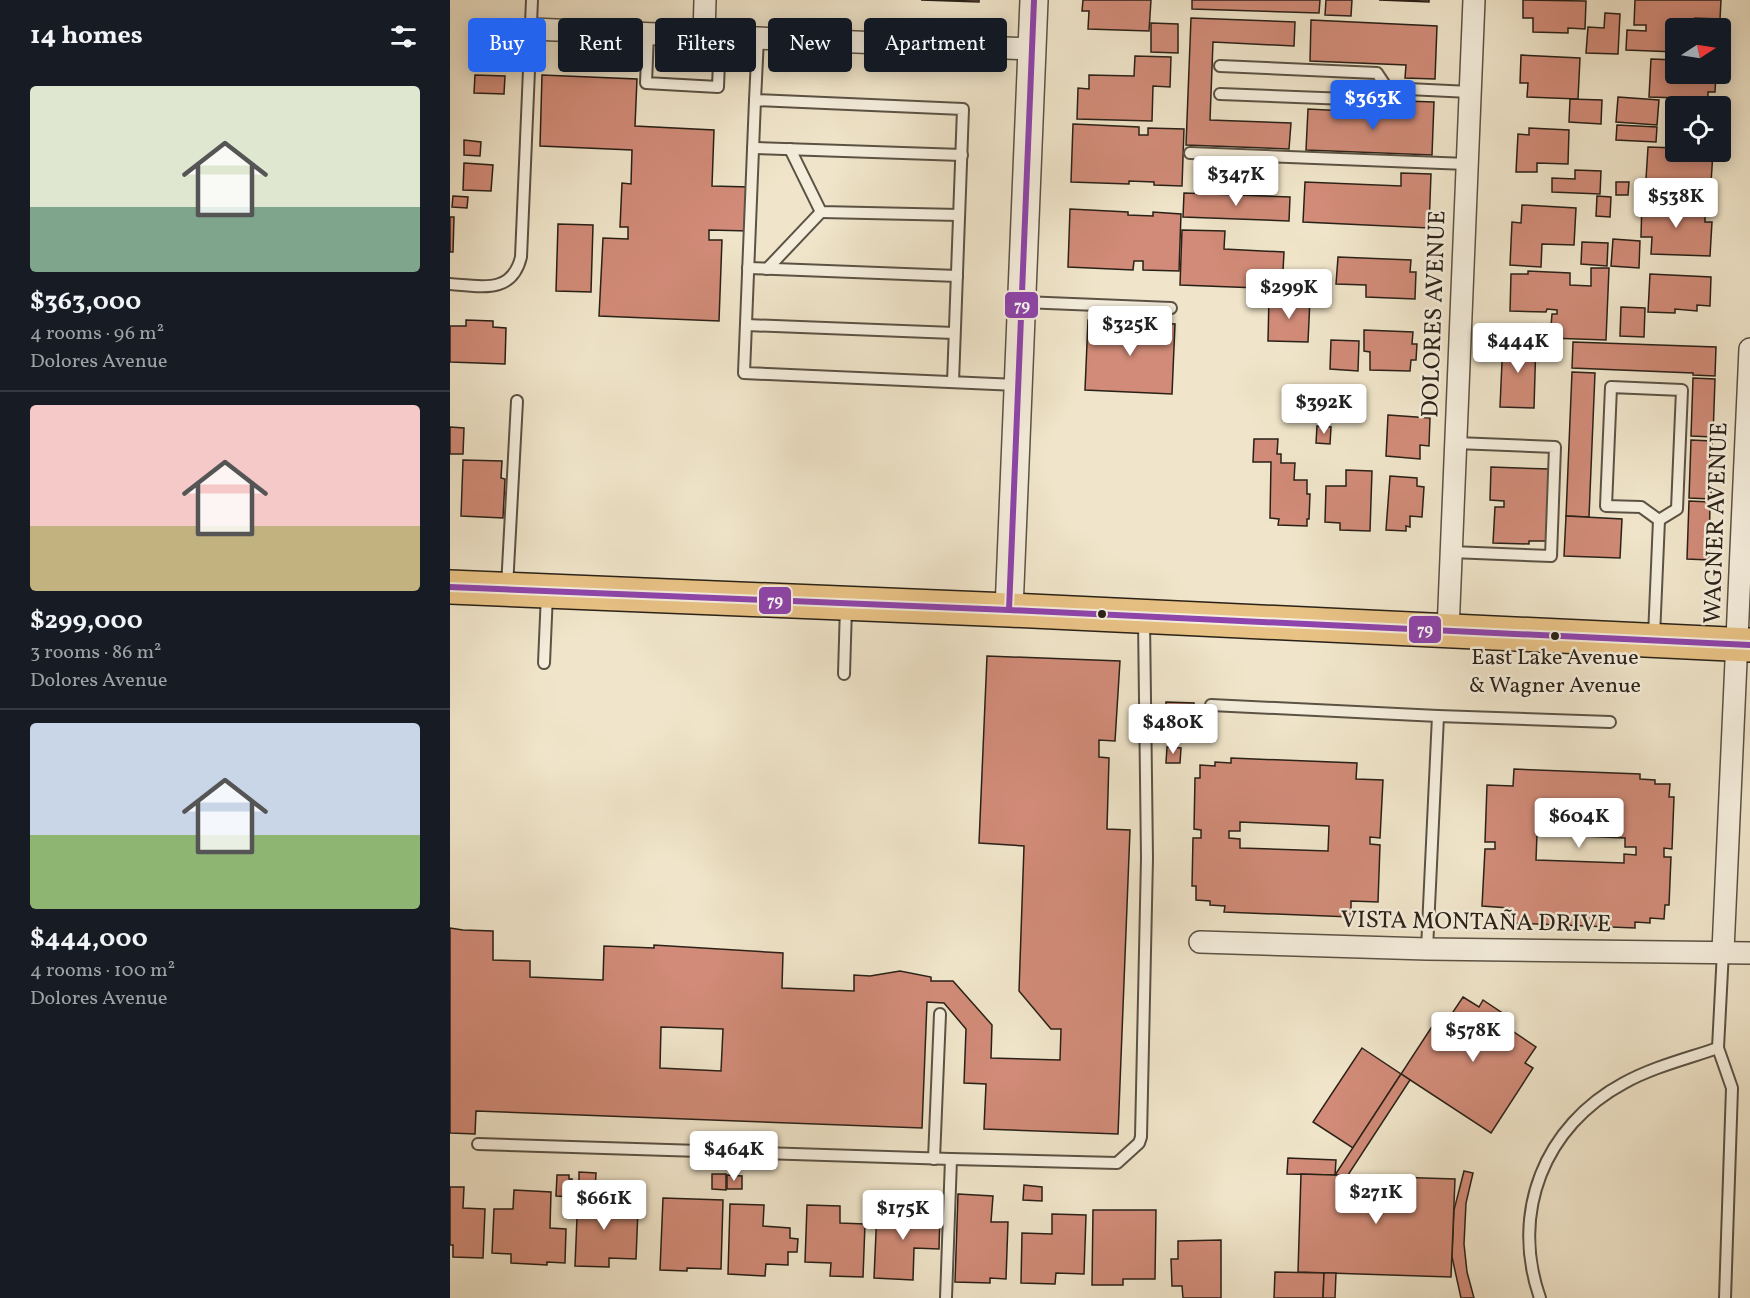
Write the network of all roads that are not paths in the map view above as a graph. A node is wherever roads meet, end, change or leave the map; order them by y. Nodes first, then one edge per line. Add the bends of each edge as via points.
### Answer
1 (532, 0) edge
2 (705, 0) edge
3 (1034, 0) edge
4 (1474, 0) edge
5 (531, 18) edge
6 (708, 18) edge
7 (546, 30) edge
8 (648, 34) junction
9 (655, 34) edge
10 (758, 38) joint
11 (1032, 49) junction
12 (1220, 66) dead end
13 (529, 72) edge
14 (716, 72) edge
15 (1387, 88) junction
16 (1470, 92) junction
17 (1220, 94) dead end
18 (755, 100) junction
19 (753, 148) junction
20 (790, 149) junction
21 (1190, 153) dead end
22 (962, 155) junction
23 (1467, 164) junction
24 (821, 212) junction
25 (959, 215) junction
26 (748, 268) junction
27 (767, 269) junction
28 (957, 276) junction
29 (450, 284) edge
30 (1023, 302) junction
31 (1171, 308) dead end
32 (746, 325) junction
33 (954, 333) junction
34 (1750, 349) edge
35 (953, 382) junction
36 (1019, 385) junction
37 (517, 401) dead end
38 (1456, 443) junction
39 (1659, 520) junction
40 (1451, 552) junction
41 (450, 587) edge
42 (507, 589) junction
43 (548, 591) junction
44 (846, 604) junction
45 (1009, 610) junction
46 (1144, 617) junction
47 (1448, 631) junction
48 (1654, 641) junction
49 (1744, 645) edge
50 (544, 663) dead end
51 (844, 674) dead end
52 (1211, 705) dead end
53 (1438, 716) junction
54 (1610, 722) dead end
55 (1200, 942) dead end
56 (1427, 949) junction
57 (1723, 951) junction
58 (1750, 953) edge
59 (940, 1014) dead end
60 (1718, 1048) junction
61 (478, 1144) dead end
62 (934, 1159) junction
63 (951, 1159) junction
64 (946, 1298) edge
65 (1540, 1298) edge
66 (1725, 1298) edge

1 - 5 lane
2 - 6 street
3 - 11 street
4 - 16 street, DOLORES AVENUE
7 - 8 street
8 - 9 street
8 - 14 lane via 646,83 718,87
10 - 11 street
10 - 18 lane
11 - 30 street
12 - 15 lane via 1377,73
13 - 29 lane via 518,268 502,284
15 - 16 lane
15 - 17 lane via 1373,100
16 - 23 street, DOLORES AVENUE
18 - 19 lane
18 - 22 lane via 963,109
19 - 20 lane
19 - 26 lane
20 - 22 lane
20 - 24 lane
21 - 23 lane
22 - 25 lane
23 - 38 street, DOLORES AVENUE
24 - 25 lane
24 - 27 lane
25 - 28 lane
26 - 27 lane
26 - 32 lane
27 - 28 lane
28 - 33 lane
30 - 31 lane
30 - 36 street
32 - 33 lane
32 - 35 lane via 744,373
33 - 35 lane
34 - 49 street, WAGNER AVENUE
35 - 36 lane
36 - 45 street
37 - 42 lane
38 - 40 street, DOLORES AVENUE
38 - 40 lane via 1555,447 1551,556
39 - 39 lane via 1641,507 1606,506 1611,387 1682,390 1677,509
39 - 48 lane
40 - 47 street, DOLORES AVENUE
41 - 42 main road
42 - 43 main road
43 - 44 main road
43 - 50 lane
44 - 45 main road
44 - 51 lane
45 - 46 main road
46 - 47 main road
46 - 63 lane via 1147,858 1139,1143 1117,1163
47 - 48 main road
48 - 49 main road
49 - 57 street, WAGNER AVENUE
52 - 53 lane
53 - 54 lane
53 - 56 lane
55 - 56 street, VISTA MONTAÑA DRIVE
56 - 57 street, VISTA MONTAÑA DRIVE
57 - 58 street, VISTA MONTAÑA DRIVE
57 - 60 lane
59 - 62 lane
60 - 65 lane via 1621,1084 1576,1119 1560,1139 1546,1161 1530,1211 1528,1252
60 - 66 lane via 1732,1088
61 - 62 lane
62 - 63 lane
63 - 64 lane

